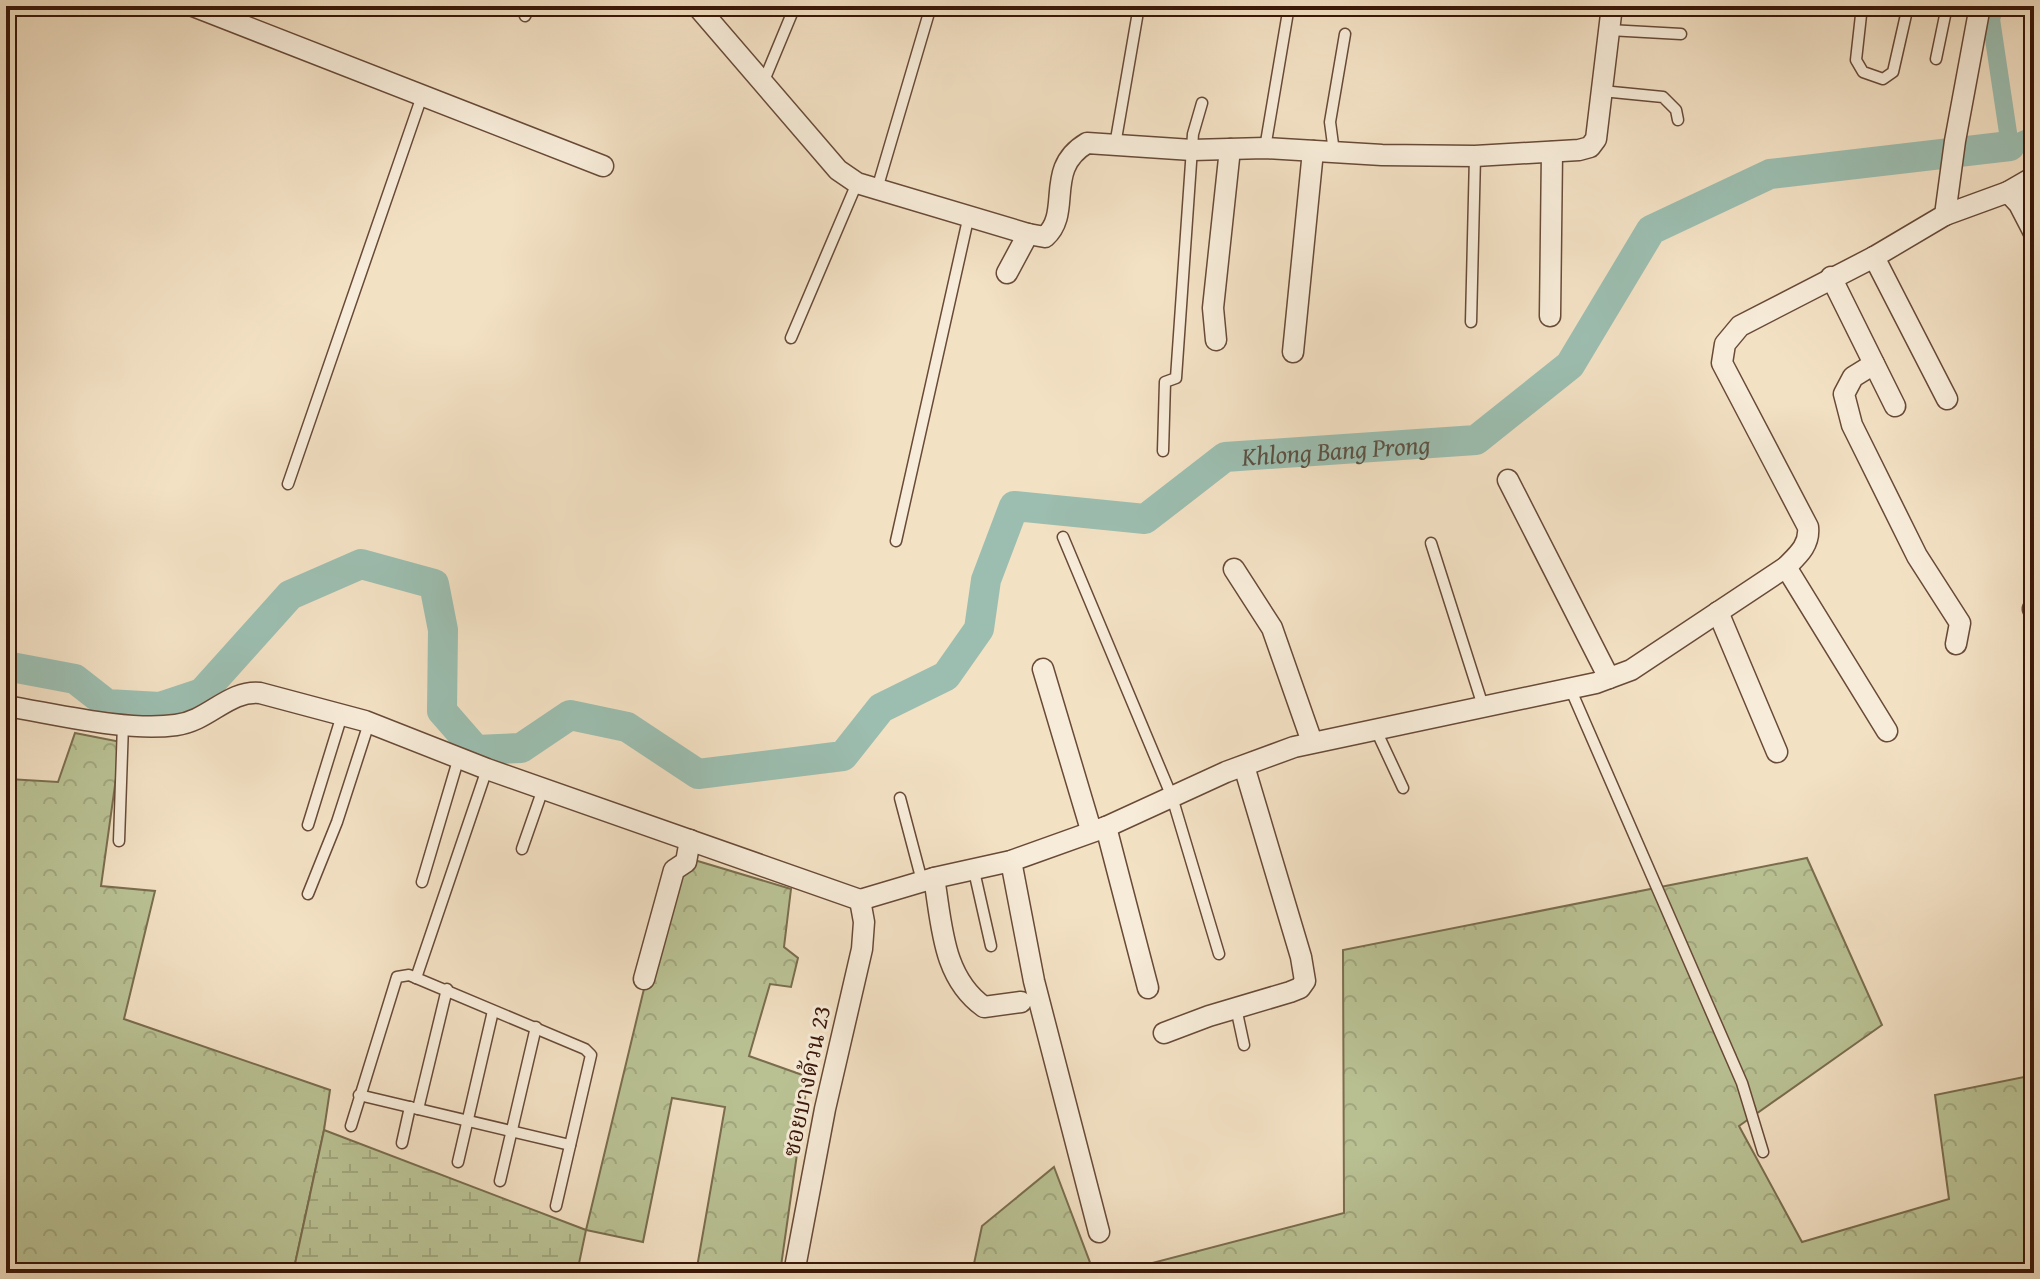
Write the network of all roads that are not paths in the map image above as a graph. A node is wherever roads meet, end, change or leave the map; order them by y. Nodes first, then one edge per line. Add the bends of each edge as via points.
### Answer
1 (193, 6) edge
2 (795, 6) edge
3 (931, 6) edge
4 (1139, 6) edge
5 (1289, 6) edge
6 (1612, 6) edge
7 (1862, 6) edge
8 (1908, 6) edge
9 (1947, 6) edge
10 (1980, 6) edge
11 (701, 10) edge
12 (1609, 30) junction
13 (1345, 34) dead end
14 (1681, 34) dead end
15 (1936, 59) dead end
16 (763, 83) junction
17 (1602, 91) junction
18 (422, 96) junction
19 (1202, 103) dead end
20 (1678, 120) dead end
21 (1115, 145) junction
22 (1265, 148) junction
23 (1230, 149) junction
24 (1192, 150) junction
25 (1313, 151) junction
26 (1334, 152) junction
27 (1552, 152) junction
28 (1475, 156) junction
29 (603, 166) dead end
30 (2034, 177) edge
31 (867, 186) junction
32 (2008, 192) junction
33 (969, 215) junction
34 (1945, 215) junction
35 (2034, 233) edge
36 (1028, 234) junction
37 (1874, 257) junction
38 (1007, 273) dead end
39 (1831, 277) junction
40 (1550, 316) dead end
41 (1471, 322) dead end
42 (791, 338) dead end
43 (1216, 340) dead end
44 (1293, 352) dead end
45 (1874, 364) junction
46 (1947, 399) dead end
47 (1895, 406) dead end
48 (1163, 451) dead end
49 (1508, 480) dead end
50 (288, 484) dead end
51 (1063, 537) dead end
52 (896, 541) dead end
53 (1431, 543) dead end
54 (1786, 567) junction
55 (1234, 569) dead end
56 (1718, 612) junction
57 (1956, 644) dead end
58 (1043, 669) dead end
59 (1609, 678) junction
60 (1570, 688) junction
61 (6, 706) edge
62 (1483, 706) junction
63 (342, 715) junction
64 (369, 723) junction
65 (123, 724) junction
66 (1375, 728) junction
67 (1887, 731) dead end
68 (1303, 744) junction
69 (1777, 752) dead end
70 (459, 757) junction
71 (1244, 766) junction
72 (487, 769) junction
73 (1403, 788) dead end
74 (543, 789) junction
75 (1172, 797) junction
76 (900, 798) dead end
77 (308, 825) dead end
78 (1098, 829) junction
79 (690, 840) junction
80 (119, 841) dead end
81 (522, 849) dead end
82 (1011, 861) junction
83 (974, 871) junction
84 (928, 880) junction
85 (422, 882) dead end
86 (308, 894) dead end
87 (860, 900) junction
88 (991, 946) dead end
89 (1219, 954) dead end
90 (416, 978) junction
91 (644, 979) dead end
92 (1148, 988) dead end
93 (447, 989) junction
94 (1021, 1002) dead end
95 (1236, 1008) junction
96 (493, 1011) junction
97 (536, 1027) junction
98 (1164, 1033) dead end
99 (1244, 1045) dead end
100 (359, 1095) junction
101 (414, 1108) junction
102 (467, 1121) junction
103 (351, 1126) dead end
104 (511, 1132) junction
105 (402, 1143) dead end
106 (570, 1145) junction
107 (1763, 1152) dead end
108 (458, 1162) dead end
109 (500, 1181) dead end
110 (556, 1206) dead end
111 (1099, 1232) dead end
112 (794, 1273) edge

1 - 18 street
2 - 16 lane
3 - 31 lane
4 - 21 lane
5 - 22 lane
6 - 12 street
7 - 8 lane via 1856,60 1863,72 1883,79 1893,72
9 - 15 lane
10 - 34 street
11 - 16 street
12 - 14 lane
12 - 17 street
13 - 26 lane via 1330,122
16 - 31 street via 838,170
17 - 20 lane via 1663,97
17 - 27 street via 1596,139 1590,147
18 - 29 street
18 - 50 lane
19 - 24 lane
21 - 24 street
21 - 36 street via 1087,143 1074,151 1065,162 1051,231 1045,237
22 - 23 street
22 - 25 street
23 - 24 street
23 - 43 street via 1213,308
24 - 48 lane via 1176,378 1165,382
25 - 26 street
25 - 44 street
26 - 28 street
27 - 28 street
27 - 40 street
28 - 41 lane
30 - 32 street
31 - 33 street
31 - 42 lane
32 - 34 street
32 - 35 street
33 - 36 street
33 - 52 lane
34 - 37 street
36 - 38 street
37 - 39 street
37 - 46 street
39 - 45 street
39 - 54 street via 1740,326 1725,344 1722,363 1808,527 1803,550
45 - 47 street
45 - 57 street via 1853,377 1844,394 1852,425 1917,556 1960,623
49 - 59 street
51 - 75 lane
53 - 62 lane
54 - 56 street
54 - 67 street
55 - 68 street via 1272,628
56 - 59 street via 1631,670
56 - 69 street
58 - 78 street
59 - 60 street
60 - 62 street
60 - 107 lane via 1742,1083
61 - 65 street
62 - 66 street
63 - 64 street
63 - 65 street via 246,692 202,719 176,725
63 - 77 lane
64 - 70 street
64 - 86 lane
65 - 80 lane
66 - 68 street
66 - 73 lane
68 - 71 street
70 - 72 street
70 - 85 lane
71 - 75 street
71 - 95 street via 1305,972 1300,988
72 - 74 street
72 - 90 lane
74 - 79 street
74 - 81 lane
75 - 78 street
75 - 89 lane
76 - 84 lane
78 - 82 street
78 - 92 street
79 - 87 street
79 - 91 street via 686,862 674,870
82 - 83 street
82 - 111 street via 1034,981
83 - 84 street
83 - 88 lane
84 - 87 street
84 - 94 street via 956,978 984,1007
87 - 112 street, ซอยบางด้วน 23 via 862,949
90 - 93 lane
90 - 100 lane via 402,975 392,985
93 - 96 lane
93 - 101 lane
95 - 98 street
95 - 99 lane
96 - 97 lane
96 - 102 lane
97 - 104 lane
97 - 106 lane via 591,1055
100 - 101 lane
100 - 103 lane
101 - 102 lane
101 - 105 lane
102 - 104 lane
102 - 108 lane
104 - 106 lane
104 - 109 lane
106 - 110 lane

